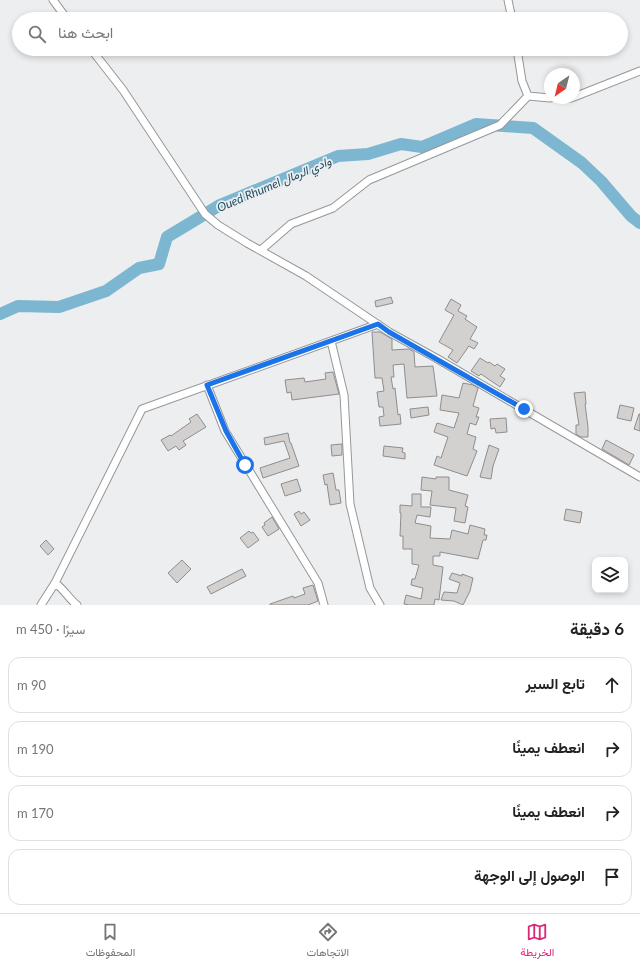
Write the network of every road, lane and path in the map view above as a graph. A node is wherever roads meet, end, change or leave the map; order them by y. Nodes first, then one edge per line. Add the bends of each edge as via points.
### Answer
1 (53, 0) edge
2 (508, 0) edge
3 (62, 12) edge
4 (511, 12) edge
5 (96, 56) edge
6 (518, 56) edge
7 (640, 71) edge
8 (580, 95) edge
9 (528, 96) junction
10 (544, 97) edge
11 (261, 250) junction
12 (378, 324) junction
13 (331, 341) junction
14 (207, 385) junction
15 (640, 477) edge
16 (55, 582) junction
17 (41, 605) edge
18 (77, 605) edge
19 (324, 605) edge
20 (380, 605) edge

1 - 3 street
2 - 4 street
5 - 11 street via 123,90 204,212
6 - 9 street via 522,81
7 - 8 street
9 - 10 street
9 - 11 street via 500,125 369,180 333,208 291,224
11 - 12 street via 306,276
12 - 13 street
12 - 15 street
13 - 14 street
13 - 20 street via 344,395 350,504 370,588
14 - 16 street via 142,409
14 - 19 street via 226,431 318,583
16 - 17 street
16 - 18 street

